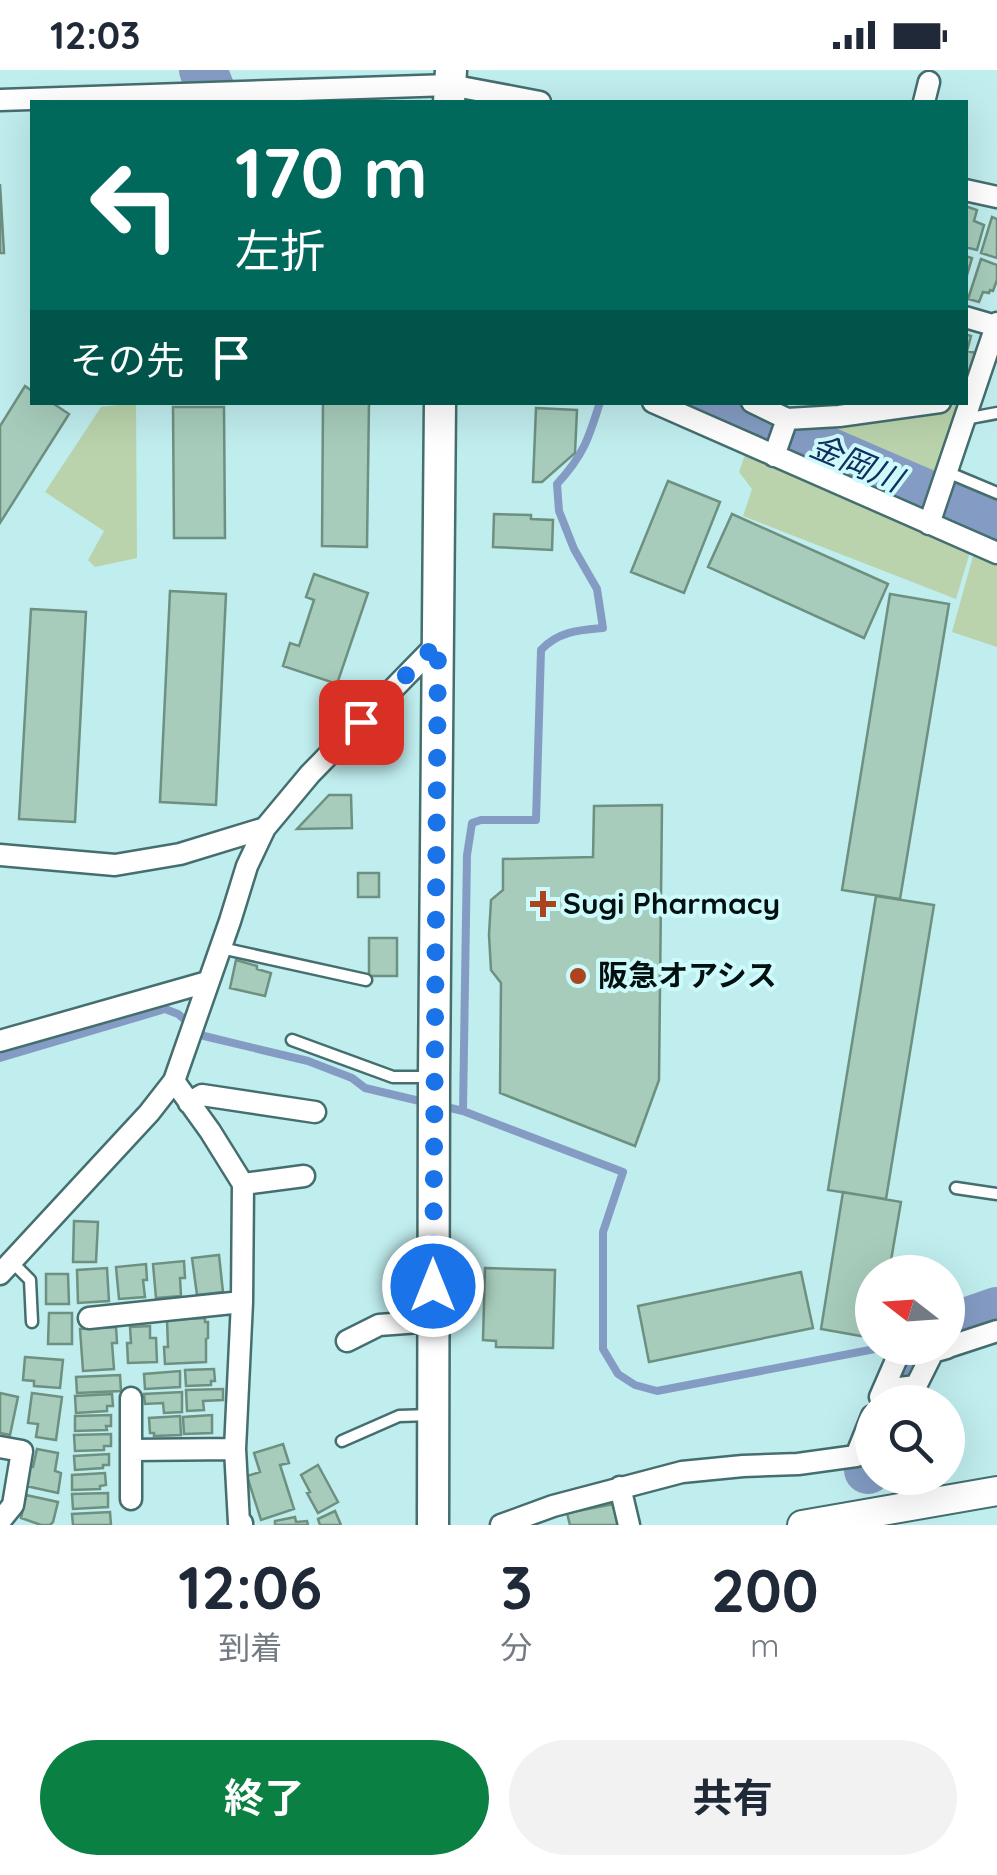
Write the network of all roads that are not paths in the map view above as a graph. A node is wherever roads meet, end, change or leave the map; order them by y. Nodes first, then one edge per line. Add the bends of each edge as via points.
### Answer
1 (232, 70) edge
2 (288, 80) edge
3 (450, 86) edge
4 (226, 92) junction
5 (0, 100) edge
6 (132, 100) edge
7 (529, 100) edge
8 (968, 191) edge
9 (997, 197) edge
10 (968, 318) edge
11 (996, 325) edge
12 (968, 402) edge
13 (440, 405) edge
14 (660, 405) edge
15 (759, 405) edge
16 (918, 405) edge
17 (967, 405) edge
18 (997, 413) edge
19 (787, 418) junction
20 (774, 456) junction
21 (946, 472) junction
22 (997, 493) edge
23 (929, 524) junction
24 (997, 553) edge
25 (438, 642) junction
26 (265, 828) junction
27 (0, 855) edge
28 (220, 948) junction
29 (366, 980) dead end
30 (207, 982) junction
31 (292, 1040) dead end
32 (0, 1041) edge
33 (434, 1077) junction
34 (174, 1081) junction
35 (190, 1103) junction
36 (315, 1112) dead end
37 (304, 1176) dead end
38 (242, 1184) junction
39 (956, 1188) dead end
40 (997, 1194) edge
41 (6, 1268) edge
42 (242, 1302) junction
43 (89, 1318) dead end
44 (32, 1322) dead end
45 (433, 1322) junction
46 (997, 1331) edge
47 (346, 1341) dead end
48 (965, 1341) edge
49 (131, 1398) dead end
50 (433, 1415) junction
51 (342, 1441) dead end
52 (0, 1447) edge
53 (235, 1449) junction
54 (131, 1450) junction
55 (855, 1456) edge
56 (620, 1487) junction
57 (997, 1492) edge
58 (131, 1499) dead end
59 (0, 1521) edge
60 (242, 1525) edge
61 (433, 1525) edge
62 (501, 1525) edge
63 (629, 1525) edge
64 (802, 1525) edge

1 - 4 street
2 - 3 street
2 - 4 street
3 - 7 street
4 - 6 street
5 - 6 street
8 - 9 street
10 - 11 street
11 - 12 street
13 - 25 main road
14 - 20 street
15 - 19 street
16 - 19 street
17 - 18 lane
17 - 21 street
19 - 20 street
20 - 23 street
21 - 22 lane
21 - 23 street
23 - 24 street
25 - 26 street
25 - 33 main road
26 - 27 street via 115,866
26 - 28 street
28 - 29 lane
28 - 30 street
30 - 32 street
30 - 34 street
31 - 33 lane via 393,1077
33 - 45 main road
34 - 35 street
34 - 41 street
35 - 36 street via 202,1095
35 - 38 street
37 - 38 street
38 - 42 street
39 - 40 lane
41 - 44 lane via 30,1280
42 - 43 street
42 - 53 street
45 - 47 street via 380,1325
45 - 50 main road
46 - 48 street
49 - 54 street
50 - 51 lane via 400,1416
50 - 61 main road
52 - 59 street via 22,1451 13,1505
53 - 54 street
53 - 60 street
54 - 58 street
55 - 56 street via 682,1472
56 - 62 street
56 - 63 street
57 - 64 street

